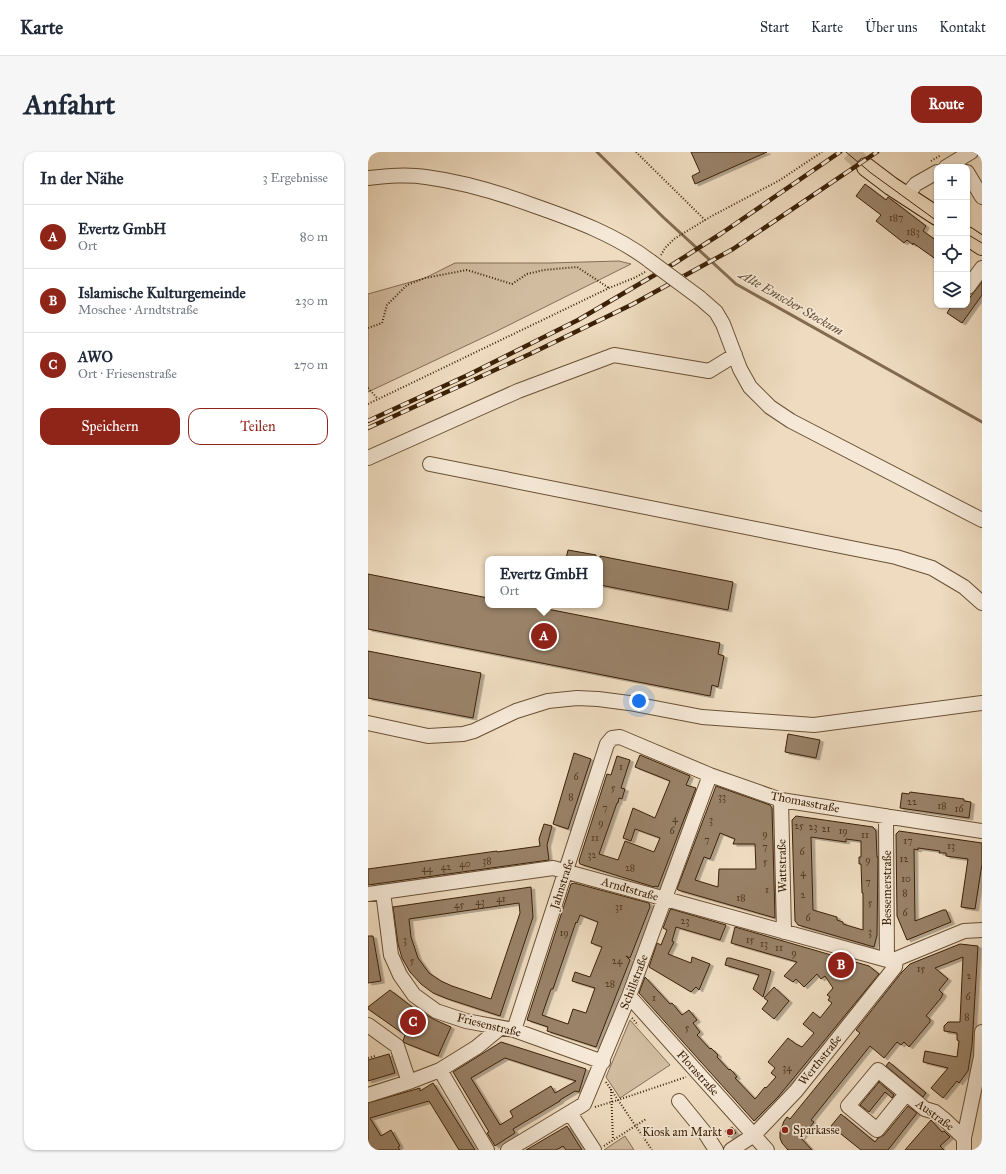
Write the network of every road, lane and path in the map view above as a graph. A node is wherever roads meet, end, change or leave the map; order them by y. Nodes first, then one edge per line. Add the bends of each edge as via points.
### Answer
1 (636, 152) edge
2 (822, 152) edge
3 (965, 159) edge
4 (953, 164) edge
5 (866, 167) tunnel mouth
6 (934, 174) edge
7 (970, 177) edge
8 (368, 178) edge
9 (906, 196) junction
10 (982, 197) edge
11 (934, 214) edge
12 (705, 220) junction
13 (970, 238) edge
14 (982, 246) edge
15 (653, 262) junction
16 (982, 268) edge
17 (970, 284) edge
18 (609, 288) junction
19 (368, 328) edge
20 (735, 355) junction
21 (368, 388) edge
22 (378, 400) junction
23 (368, 404) edge
24 (368, 458) edge
25 (430, 464) dead end
26 (982, 520) edge
27 (982, 603) edge
28 (982, 703) edge
29 (368, 723) edge
30 (612, 738) joint
31 (710, 775) junction
32 (781, 800) junction
33 (886, 816) junction
34 (982, 831) edge
35 (567, 871) junction
36 (383, 892) junction
37 (368, 894) edge
38 (665, 899) junction
39 (982, 930) edge
40 (784, 932) junction
41 (892, 959) junction
42 (629, 996) junction
43 (630, 1017) dead end
44 (368, 1024) edge
45 (500, 1028) junction
46 (641, 1028) dead end
47 (514, 1030) junction
48 (982, 1032) edge
49 (375, 1056) dead end
50 (368, 1058) edge
51 (601, 1067) junction
52 (440, 1070) junction
53 (681, 1072) dead end
54 (409, 1082) junction
55 (611, 1089) junction
56 (906, 1094) dead end
57 (977, 1094) edge
58 (368, 1095) edge
59 (618, 1100) junction
60 (679, 1101) dead end
61 (611, 1102) junction
62 (584, 1104) junction
63 (570, 1113) junction
64 (646, 1119) dead end
65 (635, 1126) junction
66 (754, 1135) junction
67 (613, 1140) junction
68 (964, 1144) edge
69 (598, 1148) edge
70 (487, 1150) edge
71 (508, 1150) edge
72 (652, 1150) edge
73 (716, 1150) edge
74 (731, 1150) edge
75 (767, 1150) edge

1 - 12 path
2 - 12 path via 780,180
3 - 4 street
5 - 9 main road
6 - 9 street via 916,184
7 - 10 street
8 - 15 street via 400,175 425,177 457,182 507,196 604,233
9 - 11 main road
12 - 15 path via 674,239
13 - 14 main road
15 - 18 path via 650,269
15 - 20 street, bridge via 716,312
16 - 17 street
18 - 19 path via 577,267 526,274 512,284 467,270 425,278 407,285 387,305 382,323
18 - 22 path
20 - 24 street via 709,371 614,355 518,391
20 - 26 street via 750,387 790,421
21 - 22 path
22 - 23 path
25 - 27 street via 896,557 932,568 964,587
28 - 29 street via 814,724 702,717 629,703 578,698 548,702 516,711 463,734 428,736
30 - 31 street, Thomasstraße via 620,737
30 - 35 street, Jahnstraße via 607,744
31 - 32 street, Thomasstraße
31 - 38 street, Schillstraße
32 - 33 street, Thomasstraße
32 - 40 street, Wattstraße
33 - 34 street, Thomasstraße
33 - 41 street, Bessemerstraße
35 - 36 street, Arndtstraße via 552,868
35 - 38 street, Arndtstraße
35 - 47 street, Jahnstraße
36 - 37 street, Arndtstraße
36 - 45 street, Friesenstraße via 391,955 400,975 414,995 436,1011
38 - 40 street, Arndtstraße
38 - 42 street, Schillstraße
39 - 41 street via 964,931
40 - 41 street, Arndtstraße
41 - 66 street, Werthstraße via 895,967 796,1091
42 - 51 street, Schillstraße
42 - 66 street, Florastraße
43 - 46 path
44 - 54 street via 397,1046
45 - 47 street, Friesenstraße
45 - 52 street via 477,1047
47 - 51 street, Friesenstraße
48 - 57 street, Austraße
49 - 50 path
51 - 55 path
51 - 62 street, Schillstraße
52 - 54 street
52 - 70 street
53 - 59 path via 686,1078
54 - 58 street
55 - 59 path
55 - 61 path
56 - 68 street, Austraße via 945,1120
57 - 68 street, Austraße
59 - 61 path
59 - 65 path
60 - 73 street
61 - 62 path via 594,1107
61 - 67 path
62 - 63 street
63 - 69 street
63 - 71 street
64 - 65 path
65 - 67 path
65 - 72 path
66 - 74 street, Werthstraße
66 - 75 street, Florastraße
67 - 69 path

